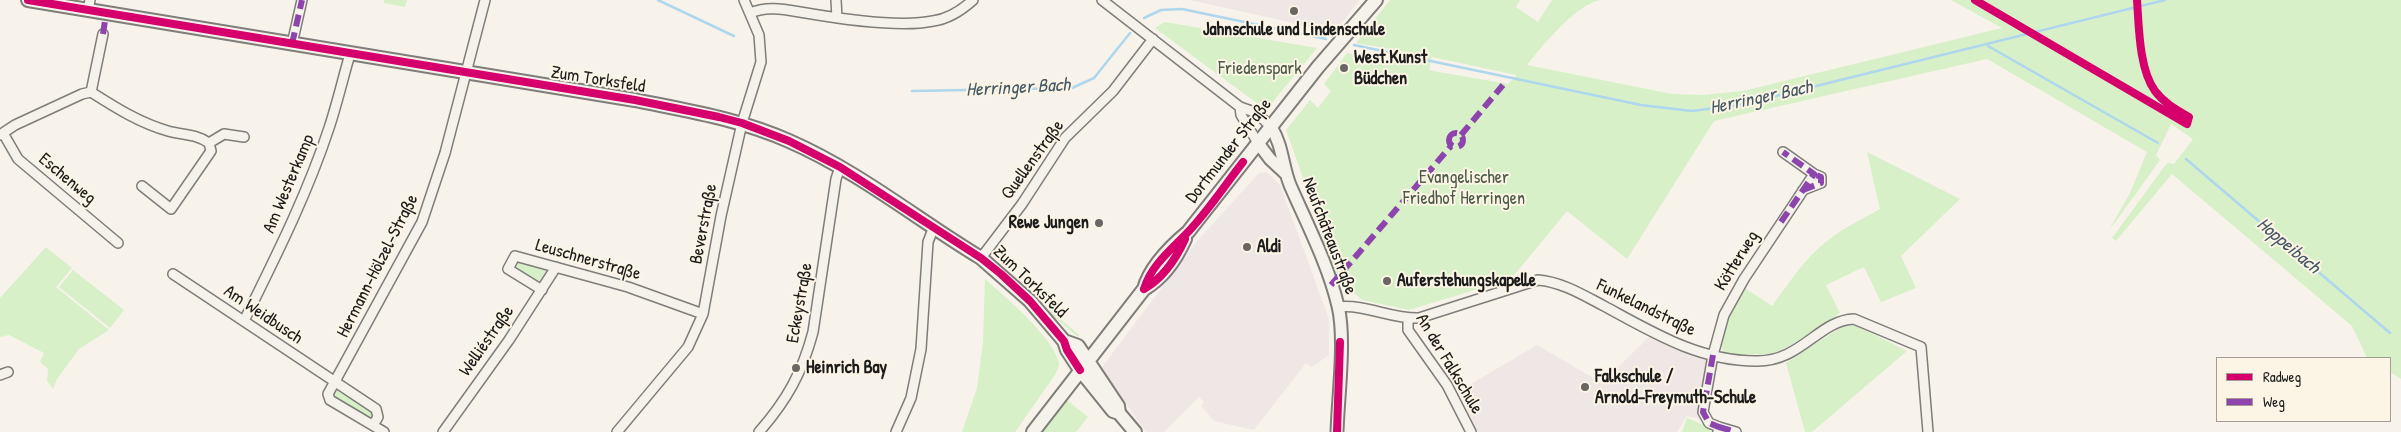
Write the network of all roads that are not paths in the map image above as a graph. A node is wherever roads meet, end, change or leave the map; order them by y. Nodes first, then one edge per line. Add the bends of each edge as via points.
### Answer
1 (28, 0) edge
2 (302, 0) edge
3 (485, 0) edge
4 (744, 0) edge
5 (836, 0) edge
6 (973, 0) edge
7 (1102, 0) edge
8 (1376, 0) edge
9 (89, 5) edge
10 (750, 13) junction
11 (837, 18) junction
12 (103, 34) dead end
13 (1153, 39) junction
14 (292, 44) junction
15 (350, 54) junction
16 (466, 74) junction
17 (91, 92) junction
18 (1240, 107) junction
19 (742, 123) junction
20 (1271, 127) junction
21 (1, 134) edge
22 (244, 137) dead end
23 (209, 143) junction
24 (1258, 143) junction
25 (1783, 152) dead end
26 (840, 167) junction
27 (1286, 173) junction
28 (142, 186) dead end
29 (933, 229) junction
30 (118, 243) dead end
31 (981, 258) junction
32 (556, 267) junction
33 (172, 274) dead end
34 (542, 290) junction
35 (1338, 307) junction
36 (704, 314) junction
37 (1408, 318) junction
38 (244, 321) junction
39 (1064, 341) junction
40 (1713, 355) junction
41 (1088, 360) junction
42 (1080, 370) junction
43 (334, 383) junction
44 (1119, 413) junction
45 (373, 425) junction
46 (1718, 429) edge
47 (384, 432) edge
48 (443, 432) edge
49 (617, 432) edge
50 (759, 432) edge
51 (896, 432) edge
52 (1033, 432) edge
53 (1135, 432) edge
54 (1337, 432) edge
55 (1471, 432) edge
56 (1736, 432) edge
57 (1928, 432) edge

1 - 9 main road, Zum Torksfeld
2 - 14 street
3 - 16 street, Hermann-Hölzel-Straße
4 - 10 street, Beverstraße
5 - 11 street
6 - 11 street via 955,14 925,22
7 - 13 street
8 - 20 main road, Dortmunder Straße
9 - 14 main road, Zum Torksfeld
10 - 11 street via 772,8
10 - 19 street, Beverstraße via 759,35 761,62
12 - 17 street
13 - 18 street
13 - 31 street, Quellenstraße via 1113,91 1065,138 1022,204
14 - 15 main road, Zum Torksfeld
15 - 16 main road, Zum Torksfeld
15 - 38 street, Am Westerkamp via 316,164
16 - 19 main road, Zum Torksfeld via 635,100
16 - 43 street, Hermann-Hölzel-Straße via 422,222
17 - 21 street
17 - 23 street via 132,118 168,131 202,138
18 - 20 street via 1256,113
18 - 24 street via 1241,116
19 - 26 main road, Zum Torksfeld
19 - 36 street, Beverstraße
20 - 24 main road, Dortmunder Straße
20 - 27 street, Neufchâteaustraße via 1280,144
21 - 30 street, Eschenweg via 18,160
22 - 23 street via 224,134
23 - 28 street via 211,151 171,209
24 - 27 street, Neufchâteaustraße
24 - 41 main road, Dortmunder Straße via 1188,232 1150,274 1144,289
25 - 40 street, Kötterweg via 1814,174 1730,303
26 - 29 main road, Zum Torksfeld
26 - 50 street, Eckeystraße via 808,352 790,393
27 - 35 street, Neufchâteaustraße via 1320,253
29 - 31 main road, Zum Torksfeld
29 - 51 street via 928,242 921,348 910,398
31 - 39 main road, Zum Torksfeld via 1030,301
32 - 34 street, Welliéstraße
32 - 34 street, Leuschnerstraße via 516,256 508,269
32 - 36 street, Leuschnerstraße via 628,287
33 - 38 street, Am Weidbusch
34 - 48 street, Welliéstraße
35 - 37 street, An der Falkschule via 1365,307
35 - 54 street, Neufchâteaustraße
36 - 49 street, Beverstraße via 688,347
37 - 40 street, Funkelandstraße via 1419,318 1544,280 1575,291 1674,344
37 - 55 street, An der Falkschule via 1408,330 1448,385
38 - 43 street, Am Weidbusch
39 - 41 main road, Zum Torksfeld via 1078,346
39 - 42 main road, Zum Torksfeld
40 - 46 street, Kötterweg via 1703,412 1709,423
40 - 57 street, Funkelandstraße via 1755,361 1784,357 1824,331 1854,318 1921,347
41 - 42 main road, Dortmunder Straße
41 - 44 main road, Zum Torksfeld via 1118,406
42 - 44 main road, Zum Torksfeld via 1113,411
42 - 52 main road, Dortmunder Straße
43 - 45 street, Am Weidbusch via 376,409 378,417
43 - 45 street via 328,394 330,400
44 - 53 main road
45 - 47 street
46 - 56 street

